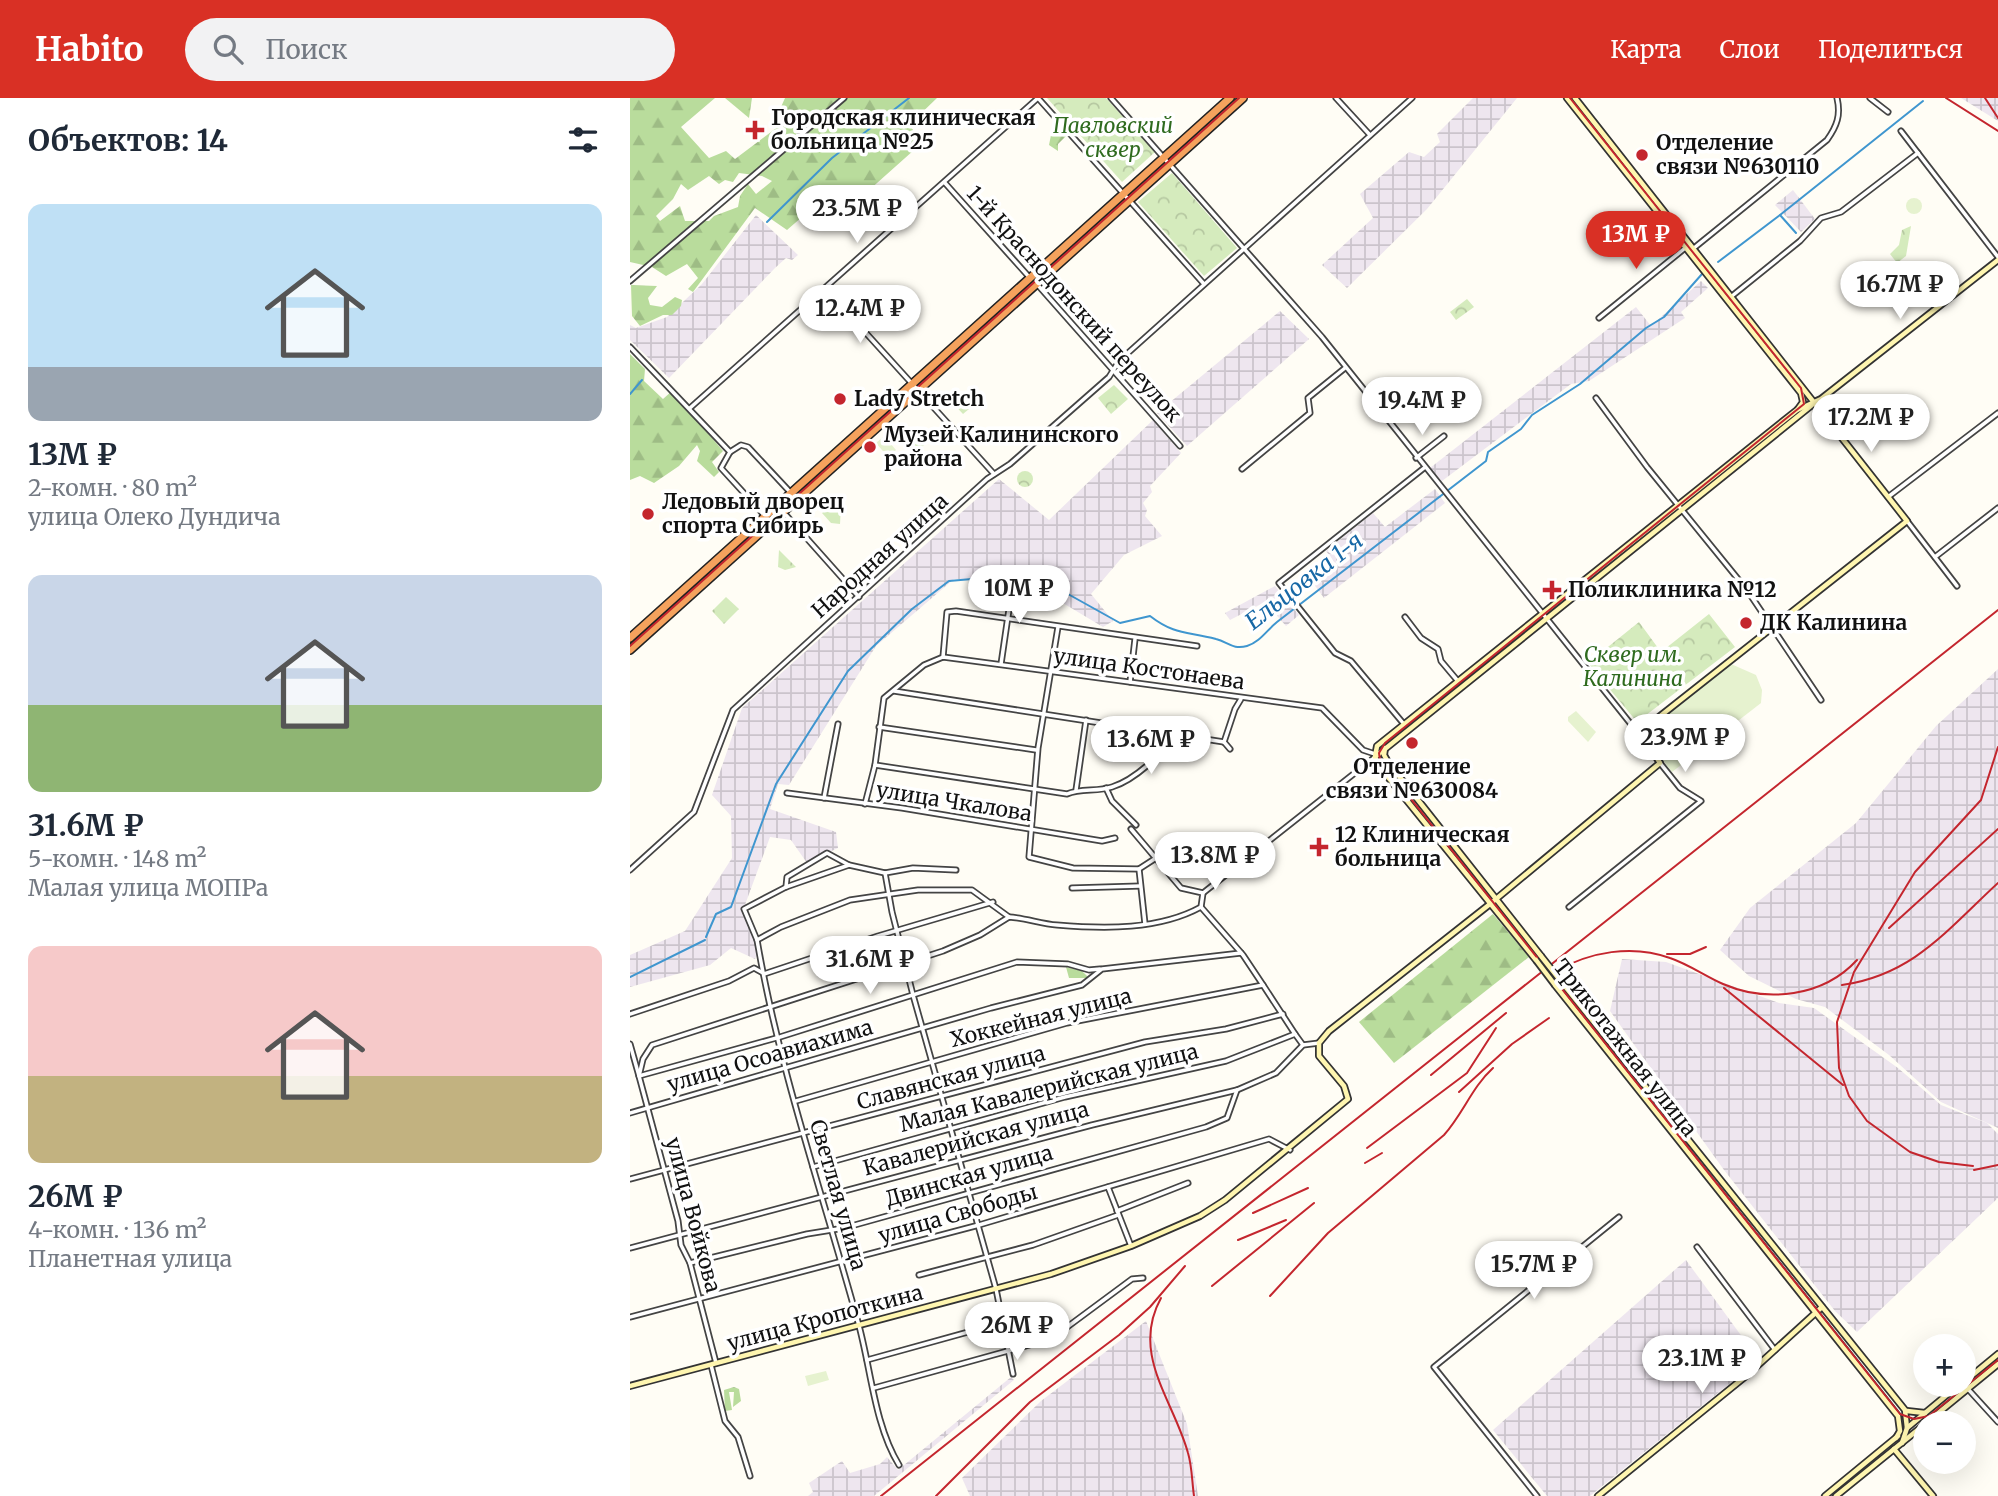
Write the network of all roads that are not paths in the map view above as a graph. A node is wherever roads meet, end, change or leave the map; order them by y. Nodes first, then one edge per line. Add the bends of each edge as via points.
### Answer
1 (844, 98) edge
2 (1038, 98) edge
3 (1111, 98) edge
4 (1230, 98) edge
5 (1243, 98) edge
6 (1336, 98) edge
7 (1412, 98) edge
8 (1567, 98) edge
9 (1575, 98) edge
10 (1837, 98) edge
11 (1871, 98) edge
12 (1888, 112) dead end
13 (1901, 131) dead end
14 (1370, 135) junction
15 (1918, 153) junction
16 (1167, 160) junction
17 (946, 183) junction
18 (1127, 196) junction
19 (1690, 247) junction
20 (1244, 249) junction
21 (1998, 258) edge
22 (1033, 280) junction
23 (630, 281) edge
24 (1204, 284) junction
25 (826, 289) junction
26 (1732, 296) junction
27 (1599, 318) dead end
28 (630, 347) edge
29 (1345, 368) junction
30 (1113, 370) junction
31 (914, 388) junction
32 (1803, 397) junction
33 (1596, 398) dead end
34 (1815, 402) junction
35 (691, 408) junction
36 (1797, 410) junction
37 (1998, 413) edge
38 (1444, 436) dead end
39 (1180, 446) dead end
40 (730, 452) junction
41 (1416, 458) junction
42 (1424, 468) junction
43 (1242, 469) dead end
44 (994, 474) junction
45 (792, 493) junction
46 (747, 497) junction
47 (1888, 497) junction
48 (1677, 505) junction
49 (737, 506) dead end
50 (1998, 508) edge
51 (780, 509) junction
52 (1682, 511) junction
53 (766, 517) junction
54 (1907, 520) junction
55 (1934, 557) junction
56 (1013, 582) dead end
57 (1957, 586) dead end
58 (859, 597) junction
59 (1542, 613) junction
60 (1008, 617) junction
61 (1405, 617) dead end
62 (1546, 619) junction
63 (1058, 627) junction
64 (1773, 627) junction
65 (630, 638) edge
66 (1135, 639) junction
67 (1196, 646) dead end
68 (630, 650) edge
69 (943, 657) junction
70 (1001, 664) junction
71 (1051, 670) junction
72 (1457, 680) junction
73 (1130, 682) junction
74 (894, 691) junction
75 (1241, 699) junction
76 (1821, 701) dead end
77 (1322, 708) joint
78 (1044, 713) junction
79 (1086, 720) junction
80 (1403, 723) junction
81 (838, 724) dead end
82 (879, 727) junction
83 (1638, 733) junction
84 (1177, 734) junction
85 (1385, 737) junction
86 (1224, 742) junction
87 (1388, 746) junction
88 (1230, 749) dead end
89 (1037, 751) junction
90 (1375, 755) junction
91 (1660, 762) junction
92 (875, 765) junction
93 (1033, 788) junction
94 (1107, 788) junction
95 (1076, 790) junction
96 (787, 793) dead end
97 (824, 798) junction
98 (865, 804) junction
99 (1136, 825) dead end
100 (1131, 829) dead end
101 (1032, 831) junction
102 (1443, 832) junction
103 (1115, 838) dead end
104 (1437, 838) junction
105 (1156, 858) junction
106 (849, 865) junction
107 (1139, 869) junction
108 (630, 870) edge
109 (956, 870) dead end
110 (885, 873) junction
111 (1140, 886) junction
112 (786, 887) junction
113 (1072, 888) dead end
114 (1203, 893) junction
115 (890, 894) junction
116 (1496, 899) junction
117 (993, 902) junction
118 (1490, 904) junction
119 (1201, 907) junction
120 (1569, 907) dead end
121 (1009, 917) junction
122 (1145, 924) junction
123 (897, 930) junction
124 (757, 940) junction
125 (1241, 953) junction
126 (905, 963) junction
127 (1102, 969) junction
128 (1089, 970) junction
129 (764, 973) junction
130 (1092, 977) junction
131 (1263, 985) junction
132 (914, 995) junction
133 (771, 1005) junction
134 (630, 1014) edge
135 (1283, 1014) junction
136 (923, 1028) junction
137 (1293, 1035) junction
138 (780, 1037) junction
139 (1319, 1043) junction
140 (630, 1044) edge
141 (1303, 1045) junction
142 (933, 1060) junction
143 (787, 1069) junction
144 (642, 1075) junction
145 (1237, 1090) junction
146 (943, 1096) junction
147 (796, 1101) junction
148 (648, 1108) junction
149 (630, 1113) edge
150 (951, 1127) junction
151 (803, 1133) junction
152 (1290, 1150) junction
153 (960, 1160) junction
154 (813, 1167) junction
155 (664, 1169) junction
156 (630, 1179) edge
157 (1188, 1183) dead end
158 (1108, 1187) junction
159 (969, 1191) junction
160 (821, 1198) junction
161 (1118, 1213) junction
162 (1619, 1217) dead end
163 (979, 1225) junction
164 (832, 1231) junction
165 (681, 1232) junction
166 (1131, 1246) junction
167 (1697, 1247) dead end
168 (630, 1248) edge
169 (988, 1258) junction
170 (690, 1263) junction
171 (841, 1263) junction
172 (919, 1275) dead end
173 (1143, 1278) dead end
174 (996, 1289) junction
175 (700, 1299) junction
176 (1822, 1307) junction
177 (1044, 1311) dead end
178 (1816, 1315) junction
179 (630, 1317) edge
180 (1003, 1321) junction
181 (859, 1325) junction
182 (1775, 1350) junction
183 (1009, 1352) junction
184 (1998, 1354) edge
185 (867, 1360) junction
186 (714, 1364) junction
187 (1998, 1364) edge
188 (1976, 1372) edge
189 (1013, 1374) dead end
190 (1976, 1382) edge
191 (630, 1386) edge
192 (874, 1388) junction
193 (1945, 1397) edge
194 (1958, 1397) edge
195 (1975, 1397) edge
196 (1905, 1410) junction
197 (1927, 1411) edge
198 (1941, 1411) edge
199 (1913, 1414) edge
200 (1898, 1416) junction
201 (1908, 1420) junction
202 (1913, 1421) edge
203 (1998, 1422) edge
204 (1913, 1424) edge
205 (1908, 1428) junction
206 (1913, 1434) edge
207 (1896, 1438) junction
208 (1902, 1443) junction
209 (1894, 1449) junction
210 (899, 1465) dead end
211 (750, 1476) dead end
212 (1537, 1496) edge
213 (1598, 1496) edge
214 (1825, 1496) edge
215 (1836, 1496) edge
216 (1933, 1496) edge

1 - 23 street
2 - 17 street
2 - 18 street
3 - 16 street
4 - 16 highway
5 - 16 highway
6 - 14 street
7 - 14 street, Народная улица
8 - 19 main road
9 - 19 main road
10 - 19 street via 1839,115 1827,140
11 - 12 street
13 - 15 street
14 - 20 street, Народная улица
15 - 21 street
15 - 26 street via 1841,212 1821,218
16 - 18 highway
16 - 20 street
17 - 22 street, 1-й Краснодонский переулок
17 - 25 street
18 - 22 highway
18 - 24 street
19 - 26 main road
19 - 27 street
19 - 32 main road
20 - 24 street, Народная улица
20 - 29 street
21 - 34 main road
22 - 30 street, 1-й Краснодонский переулок
22 - 31 highway
24 - 30 street, Народная улица
25 - 31 street
25 - 35 street
26 - 34 main road
28 - 35 street
29 - 41 street
29 - 43 street via 1308,398 1310,413
30 - 39 street, 1-й Краснодонский переулок
30 - 44 street, Народная улица
31 - 44 street
31 - 45 highway
31 - 51 highway
32 - 34 main road
32 - 36 main road
33 - 48 street
34 - 36 main road
34 - 47 main road
34 - 52 main road
35 - 40 street
36 - 48 main road
37 - 47 street
38 - 41 street
40 - 45 street via 741,445 748,447
40 - 46 street via 721,468
41 - 42 street
42 - 59 street
42 - 80 street via 1279,583 1335,653 1351,661
44 - 58 street, Народная улица
45 - 51 highway
46 - 49 street
46 - 53 street
47 - 54 main road
48 - 52 street
48 - 59 main road
50 - 55 street
51 - 53 highway
51 - 58 street
51 - 68 highway
52 - 62 main road
52 - 64 street
53 - 65 highway
54 - 55 street
54 - 64 main road
55 - 57 street
56 - 60 street
58 - 108 street, Народная улица via 733,710 694,812
59 - 62 street
59 - 72 main road
60 - 63 street
60 - 69 street via 947,612
60 - 70 street
61 - 72 street via 1421,638 1438,649 1441,661
62 - 83 street
62 - 87 main road
63 - 66 street
63 - 71 street
64 - 76 street
64 - 83 main road
66 - 67 street
66 - 73 street
69 - 70 street, улица Костонаева
69 - 74 street via 924,665
70 - 71 street, улица Костонаева
71 - 73 street, улица Костонаева
71 - 78 street
72 - 80 main road
73 - 75 street, улица Костонаева
74 - 78 street
74 - 82 street via 884,698
75 - 77 street, улица Костонаева
75 - 86 street
77 - 90 street, Трикотажная улица via 1363,750
78 - 79 street
78 - 89 street
79 - 84 street
79 - 95 street
80 - 85 main road
81 - 97 street
82 - 89 street
82 - 92 street
83 - 91 main road
84 - 86 street
84 - 94 street via 1131,776
85 - 87 main road, Трикотажная улица
85 - 90 main road
86 - 88 street
87 - 90 main road
87 - 102 main road, Трикотажная улица via 1384,755 1388,762
89 - 93 street
90 - 104 main road, Трикотажная улица
90 - 114 street
91 - 116 main road
91 - 120 street via 1680,788 1701,801
92 - 93 street
92 - 98 street
93 - 95 street via 1067,794
93 - 101 street
94 - 95 street
94 - 99 street via 1112,802
96 - 97 street, улица Чкалова
97 - 98 street, улица Чкалова
98 - 101 street, улица Чкалова
100 - 105 street
101 - 103 street, улица Чкалова via 1102,841
101 - 107 street via 1031,859 1073,868
102 - 104 main road via 1437,833
102 - 116 main road, Трикотажная улица
104 - 118 main road, Трикотажная улица
105 - 107 street
105 - 114 street via 1181,888
106 - 110 street
106 - 112 street
106 - 112 street via 824,854 787,877
107 - 111 street
109 - 110 street via 913,868
110 - 115 street
111 - 113 street
111 - 122 street
112 - 124 street, Светлая улица via 744,909
114 - 119 street
115 - 117 street via 962,888
115 - 123 street
115 - 124 street via 818,911
116 - 118 main road
116 - 176 main road, Трикотажная улица, bridge
117 - 121 street
117 - 123 street
118 - 139 main road
118 - 178 main road, Трикотажная улица, bridge
119 - 122 street via 1173,921
119 - 125 street
121 - 122 street via 1059,925
121 - 126 street via 980,935
123 - 126 street
123 - 129 street
124 - 129 street, Светлая улица
125 - 127 street
125 - 131 street
126 - 132 street
126 - 133 street
127 - 128 street
127 - 130 street, улица Осоавиахима
128 - 130 street
128 - 132 street via 1068,964 1017,962
129 - 133 street, Светлая улица
129 - 134 street via 754,968
130 - 136 street, улица Осоавиахима via 1082,985
131 - 135 street
131 - 142 street, Хоккейная улица via 1067,1023
132 - 136 street
132 - 138 street
133 - 138 street, Светлая улица
133 - 144 street via 658,1041 647,1050
135 - 137 street
135 - 146 street, Славянская улица via 1145,1042
136 - 142 street
136 - 143 street, улица Осоавиахима
137 - 141 street
137 - 150 street, Малая Кавалерийская улица via 1226,1061 1173,1070
138 - 143 street, Светлая улица
138 - 144 street
139 - 141 street
139 - 152 main road, улица Кропоткина via 1322,1061 1344,1086 1348,1100
140 - 144 street, улица Войкова
141 - 145 street, Кавалерийская улица via 1276,1073
142 - 146 street
142 - 147 street, Хоккейная улица
143 - 147 street, Светлая улица
143 - 148 street, улица Осоавиахима
144 - 148 street, улица Войкова
145 - 153 street, Кавалерийская улица
145 - 159 street, Двинская улица via 1227,1118 1206,1127
146 - 150 street
146 - 151 street, Славянская улица
147 - 151 street, Светлая улица
148 - 149 street, улица Осоавиахима
148 - 155 street, улица Войкова
150 - 153 street
150 - 154 street, Малая Кавалерийская улица
151 - 154 street, Светлая улица
151 - 155 street, Славянская улица
152 - 158 street, улица Свободы via 1269,1139
152 - 166 main road, улица Кропоткина via 1207,1212
153 - 159 street
153 - 160 street, Кавалерийская улица
154 - 160 street, Светлая улица
155 - 156 street, Славянская улица
155 - 165 street, улица Войкова
157 - 161 street
158 - 161 street
158 - 163 street, улица Свободы
159 - 163 street
159 - 164 street, Двинская улица
160 - 164 street, Светлая улица
160 - 165 street, Кавалерийская улица
161 - 166 street
161 - 169 street
162 - 212 street via 1434,1367
163 - 169 street
163 - 171 street, улица Свободы
164 - 170 street, Двинская улица
164 - 171 street, Светлая улица
165 - 168 street, Кавалерийская улица
165 - 170 street, улица Войкова via 681,1245
166 - 174 main road, улица Кропоткина
167 - 182 street
169 - 172 street
169 - 174 street
170 - 175 street, улица Войкова
171 - 175 street, улица Свободы
171 - 181 street, Светлая улица
173 - 183 street via 1132,1279 1051,1339
174 - 180 street
174 - 181 main road, улица Кропоткина
175 - 179 street, улица Свободы
175 - 186 street, улица Войкова
176 - 178 main road
176 - 196 main road, Трикотажная улица
177 - 180 street
178 - 182 main road
178 - 200 main road, Трикотажная улица
180 - 183 street
180 - 185 street
181 - 185 street, Светлая улица
181 - 186 main road, улица Кропоткина
182 - 213 main road
183 - 189 street
183 - 192 street
184 - 188 main road
185 - 192 street, Светлая улица
186 - 191 main road, улица Кропоткина
186 - 211 street, улица Войкова via 725,1421 738,1437
187 - 190 main road
192 - 210 street, Светлая улица
193 - 197 main road
194 - 198 main road
195 - 203 street
196 - 199 main road
196 - 201 main road
200 - 201 main road
200 - 207 main road
201 - 202 main road
201 - 205 main road
204 - 205 main road
205 - 207 main road
205 - 208 main road
206 - 208 main road
207 - 214 main road
208 - 209 main road
209 - 215 main road
209 - 216 main road

